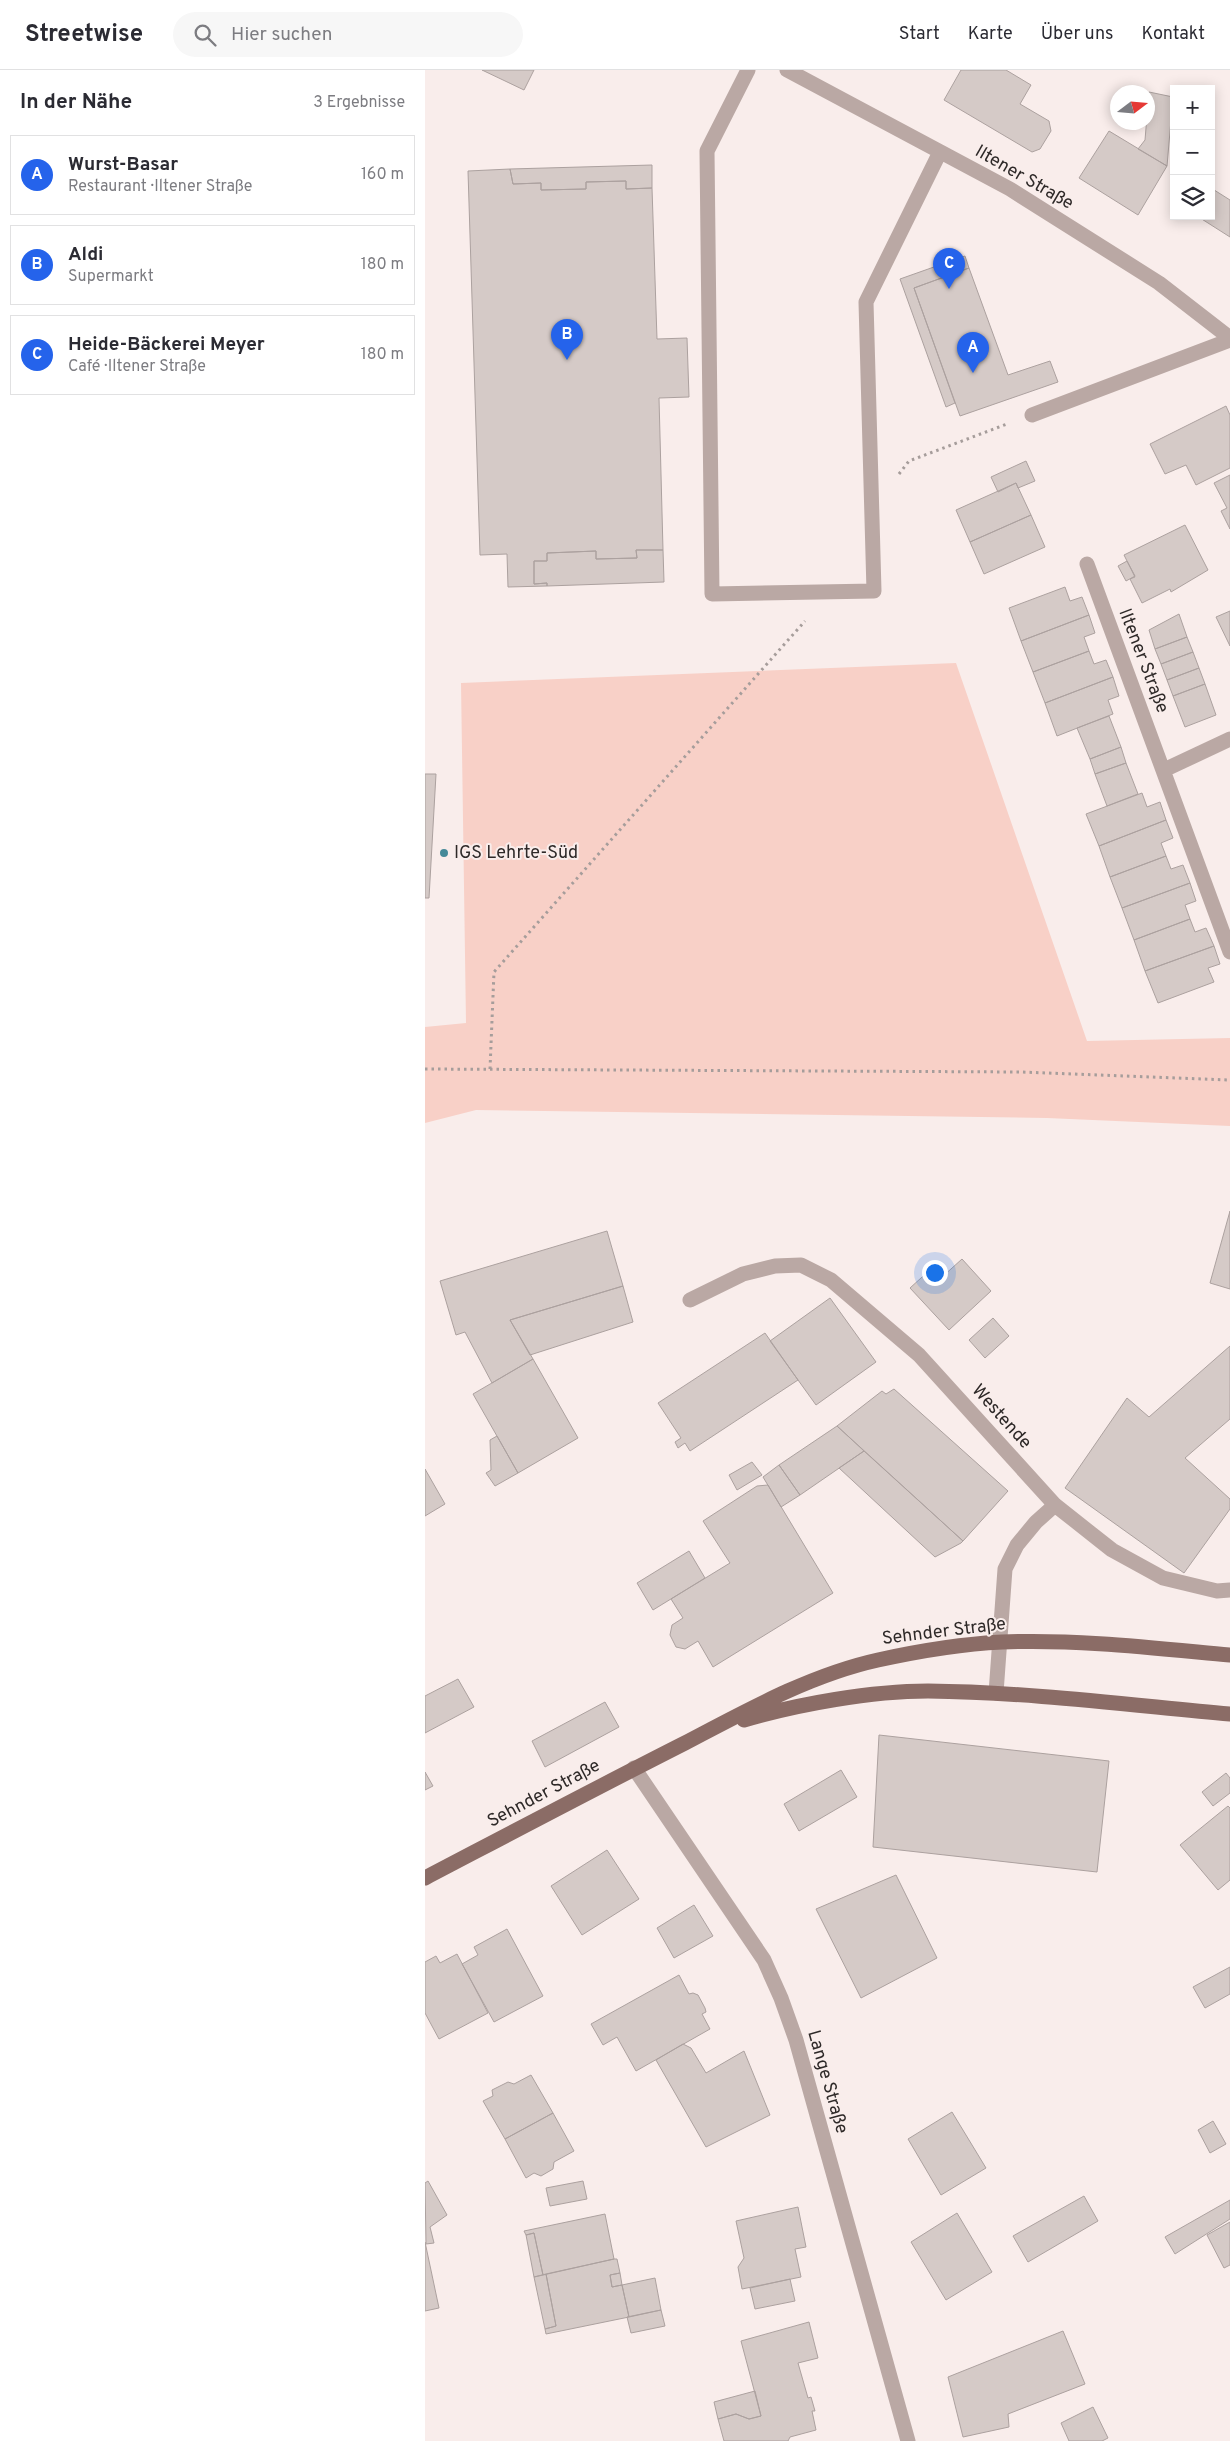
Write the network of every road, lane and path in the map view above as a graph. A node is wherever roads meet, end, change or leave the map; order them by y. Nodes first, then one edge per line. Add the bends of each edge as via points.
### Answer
1 (748, 70) edge
2 (787, 70) edge
3 (940, 152) junction
4 (1230, 339) edge
5 (1032, 415) joint
6 (897, 476) dead end
7 (1087, 564) dead end
8 (805, 620) dead end
9 (1230, 739) edge
10 (1164, 770) junction
11 (1230, 952) edge
12 (425, 1069) edge
13 (490, 1070) junction
14 (1230, 1080) edge
15 (690, 1300) dead end
16 (1055, 1505) junction
17 (1230, 1590) edge
18 (1000, 1642) junction
19 (1230, 1655) edge
20 (996, 1693) junction
21 (1230, 1714) edge
22 (681, 1745) junction
23 (633, 1768) junction
24 (425, 1878) edge
25 (908, 2441) edge

1 - 3 street via 707,151 712,594 874,591 866,302
2 - 3 street, Iltener Straße
3 - 4 street, Iltener Straße via 1009,189 1159,283
4 - 5 street, Iltener Straße
5 - 6 path via 909,461
7 - 10 street, Iltener Straße
8 - 13 path via 494,972
9 - 10 street
10 - 11 street, Iltener Straße
12 - 13 path
13 - 14 path via 1020,1072
15 - 16 street, Westende via 743,1274 775,1266 801,1265 831,1280 919,1355
16 - 17 street, Westende via 1112,1550 1163,1578 1217,1591
16 - 18 street via 1017,1545 1005,1570
18 - 19 main road, Sehnder Straße via 1095,1643
18 - 20 street
18 - 22 main road, Sehnder Straße via 876,1660 768,1700
20 - 21 main road, Sehnder Straße
20 - 22 main road, Sehnder Straße via 926,1691 807,1706 729,1724
22 - 23 main road, Sehnder Straße
23 - 24 main road, Sehnder Straße
23 - 25 street, Lange Straße via 764,1960 781,1998 796,2040

